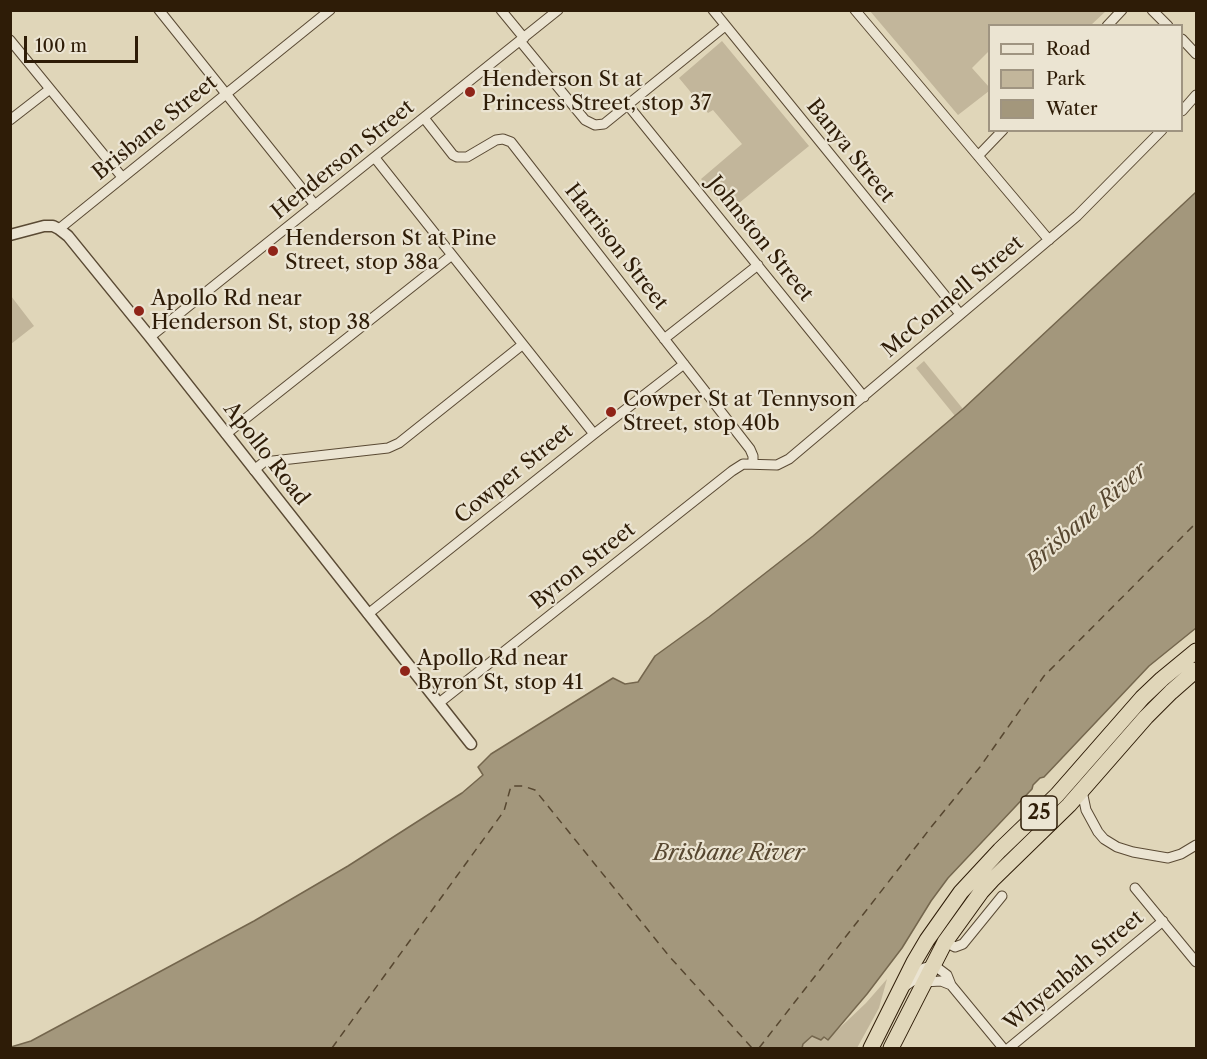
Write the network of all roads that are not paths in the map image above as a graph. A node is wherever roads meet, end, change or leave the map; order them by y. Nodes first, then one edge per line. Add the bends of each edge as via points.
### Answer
1 (159, 10) edge
2 (501, 10) edge
3 (558, 10) edge
4 (713, 10) edge
5 (855, 10) edge
6 (1122, 10) edge
7 (1152, 10) edge
8 (329, 11) edge
9 (1109, 24) edge
10 (1166, 24) edge
11 (725, 26) junction
12 (10, 40) edge
13 (522, 40) junction
14 (1183, 40) edge
15 (1197, 54) edge
16 (50, 89) junction
17 (226, 94) junction
18 (1197, 95) edge
19 (627, 104) junction
20 (1183, 110) edge
21 (424, 118) junction
22 (10, 120) edge
23 (1001, 132) edge
24 (1160, 132) edge
25 (978, 156) junction
26 (375, 158) junction
27 (122, 177) junction
28 (315, 205) junction
29 (59, 229) junction
30 (10, 235) edge
31 (1049, 240) junction
32 (452, 255) junction
33 (758, 265) junction
34 (960, 314) junction
35 (150, 337) junction
36 (664, 339) junction
37 (522, 345) junction
38 (684, 364) junction
39 (864, 397) junction
40 (226, 434) junction
41 (594, 434) junction
42 (753, 464) junction
43 (254, 470) junction
44 (368, 614) junction
45 (1197, 651) edge
46 (1197, 670) edge
47 (439, 703) junction
48 (471, 744) dead end
49 (1082, 791) junction
50 (1069, 805) junction
51 (1086, 810) junction
52 (1197, 845) edge
53 (1135, 888) dead end
54 (1002, 896) dead end
55 (1162, 921) junction
56 (945, 942) junction
57 (1197, 962) edge
58 (932, 966) junction
59 (924, 982) junction
60 (951, 985) junction
61 (900, 990) junction
62 (871, 1048) edge
63 (891, 1048) edge
64 (1003, 1048) edge
65 (1009, 1048) edge

1 - 17 street
2 - 13 street
3 - 13 street, Henderson Street
4 - 11 street, Banya Street
5 - 25 street
6 - 9 street
7 - 10 street
8 - 17 street, Brisbane Street
11 - 19 street
11 - 34 street, Banya Street
12 - 16 street
13 - 19 street via 585,120 595,126 604,124
13 - 21 street, Henderson Street
14 - 15 street
16 - 22 street
16 - 27 street
17 - 27 street, Brisbane Street
17 - 28 street
18 - 20 street
19 - 33 street, Johnston Street
21 - 26 street, Henderson Street
21 - 36 street, Harrison Street via 457,157 467,156 496,140 511,142
23 - 25 street
24 - 31 street, McConnell Street
25 - 31 street
26 - 28 street, Henderson Street
26 - 32 street
27 - 29 street, Brisbane Street
28 - 35 street, Henderson Street
29 - 30 street via 44,226
29 - 35 street, Apollo Road
31 - 34 street, McConnell Street
32 - 37 street
32 - 40 street
33 - 36 street
33 - 39 street, Johnston Street
34 - 39 street, McConnell Street
35 - 40 street, Apollo Road
36 - 38 street, Harrison Street
37 - 41 street
37 - 43 street via 399,443 388,448 264,462
38 - 41 street, Cowper Street
38 - 42 street, Harrison Street via 750,449
39 - 42 street, McConnell Street via 784,462
40 - 43 street, Apollo Road
41 - 44 street, Cowper Street
42 - 47 street, Byron Street via 743,464 732,471
43 - 44 street, Apollo Road
44 - 47 street, Apollo Road
45 - 61 highway, 25 via 1142,699 1057,795 972,879 927,940
46 - 49 highway, 25 via 1146,717
47 - 48 street, Apollo Road
49 - 50 highway, 25
49 - 51 street
50 - 51 street
50 - 56 highway, 25 via 992,880
51 - 52 street via 1101,836 1124,850 1169,858
53 - 55 street
54 - 56 street via 963,945 956,947
55 - 57 street
55 - 65 street, Whyenbah Street
56 - 58 highway, 25
58 - 59 highway, 25
58 - 60 street via 947,975
58 - 61 street via 921,969
59 - 60 street via 944,981
59 - 63 highway, 25
60 - 64 street
61 - 62 highway, 25

